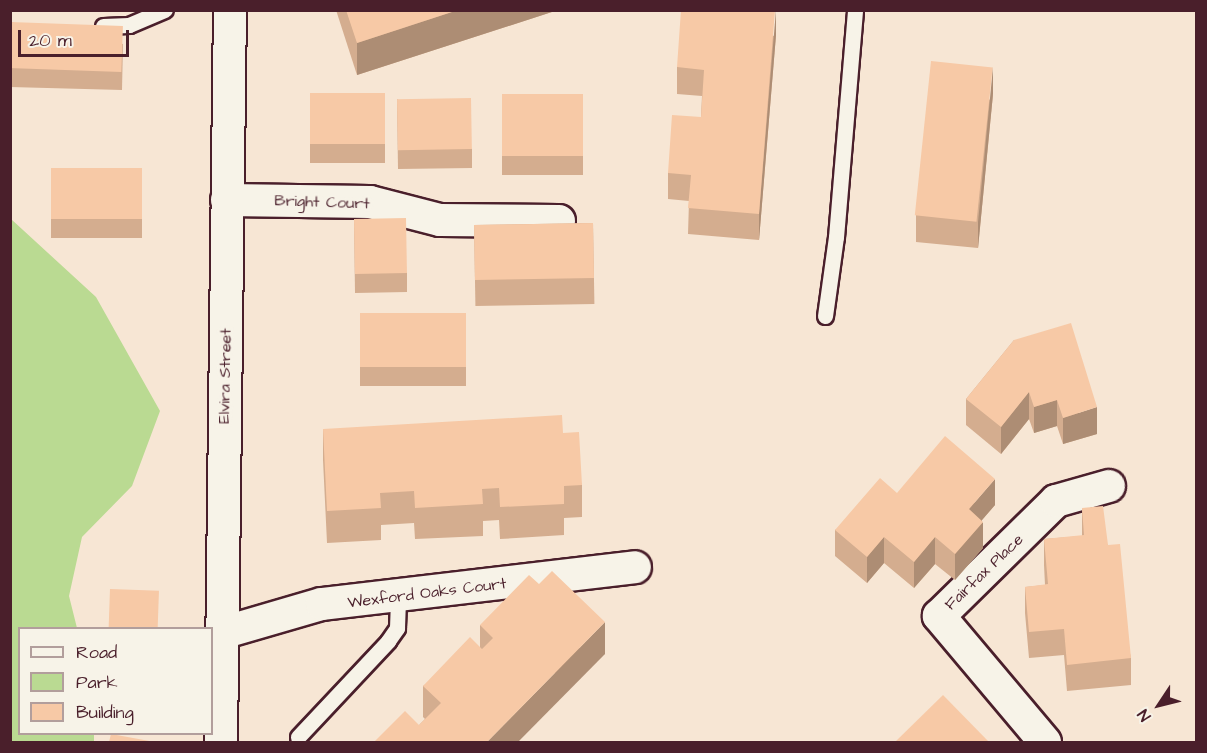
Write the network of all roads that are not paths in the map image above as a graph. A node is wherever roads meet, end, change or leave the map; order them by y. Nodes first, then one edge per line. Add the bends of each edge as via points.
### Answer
1 (165, 10) edge
2 (230, 10) edge
3 (855, 10) edge
4 (82, 27) edge
5 (227, 200) junction
6 (560, 221) edge
7 (825, 316) dead end
8 (1109, 486) dead end
9 (635, 567) dead end
10 (398, 597) junction
11 (222, 633) junction
12 (298, 737) dead end
13 (221, 742) edge
14 (1045, 742) edge

1 - 4 lane via 129,25
2 - 5 street, Elvira Street
3 - 7 lane via 836,237
5 - 6 street, Bright Court via 370,202 440,220
5 - 11 street, Elvira Street
8 - 14 street, Fairfax Place via 1056,501 939,616
9 - 10 street, Wexford Oaks Court
10 - 11 street, Wexford Oaks Court via 322,604
10 - 12 lane via 397,628 388,641
11 - 13 street, Elvira Street

